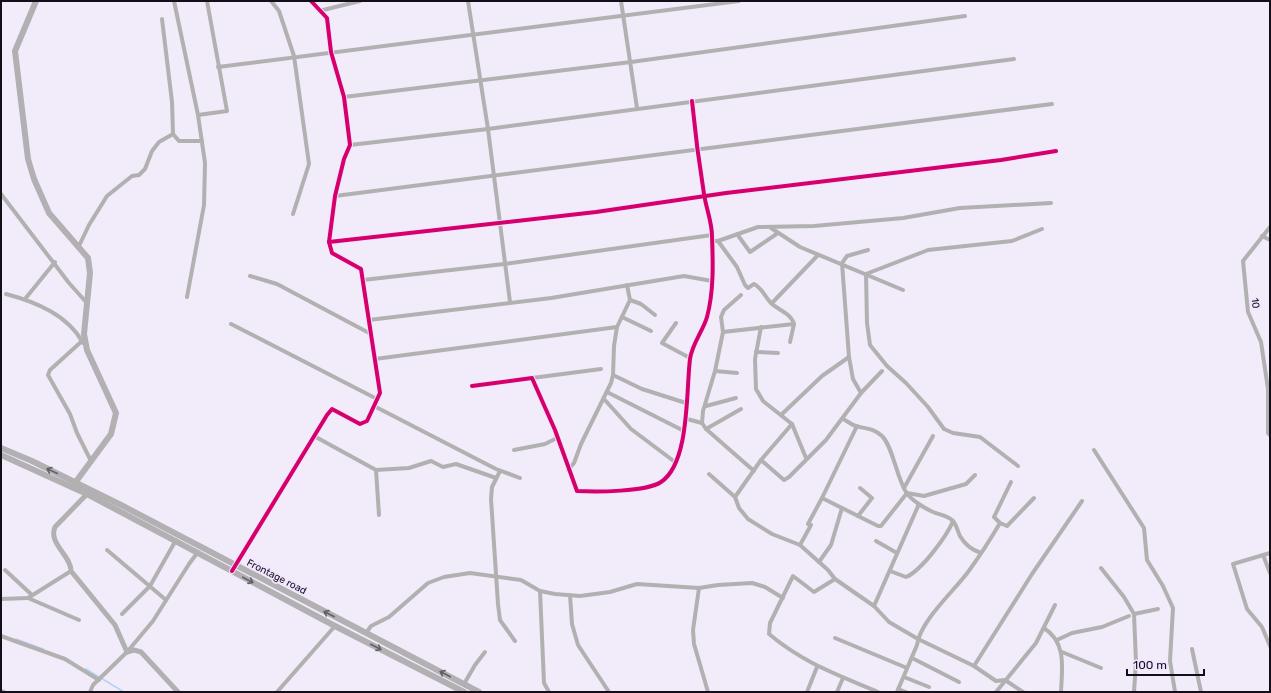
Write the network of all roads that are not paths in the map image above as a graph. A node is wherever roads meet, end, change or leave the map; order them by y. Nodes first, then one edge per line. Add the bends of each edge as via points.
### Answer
1 (36, 1) edge
2 (174, 1) edge
3 (207, 1) edge
4 (272, 1) edge
5 (311, 1) edge
6 (360, 1) edge
7 (468, 1) edge
8 (621, 1) edge
9 (739, 1) edge
10 (319, 11) junction
11 (965, 16) dead end
12 (624, 17) junction
13 (162, 19) dead end
14 (472, 35) junction
15 (331, 52) junction
16 (294, 56) junction
17 (1014, 59) dead end
18 (632, 62) junction
19 (218, 67) junction
20 (480, 81) junction
21 (344, 97) junction
22 (692, 101) junction
23 (1052, 104) dead end
24 (637, 108) junction
25 (198, 115) junction
26 (488, 129) junction
27 (173, 134) junction
28 (202, 141) junction
29 (350, 145) junction
30 (697, 150) junction
31 (1056, 151) dead end
32 (494, 177) junction
33 (1, 194) edge
34 (335, 196) junction
35 (704, 196) junction
36 (1051, 203) dead end
37 (293, 214) dead end
38 (500, 224) junction
39 (1270, 227) edge
40 (770, 228) junction
41 (1042, 229) dead end
42 (778, 233) junction
43 (737, 234) junction
44 (712, 235) junction
45 (1262, 236) junction
46 (1270, 240) edge
47 (712, 241) junction
48 (718, 241) junction
49 (329, 242) junction
50 (78, 249) junction
51 (868, 250) dead end
52 (818, 255) junction
53 (55, 262) junction
54 (842, 263) junction
55 (504, 264) junction
56 (866, 274) junction
57 (250, 276) dead end
58 (363, 280) junction
59 (712, 282) junction
60 (627, 285) junction
61 (903, 290) dead end
62 (6, 294) dead end
63 (741, 295) dead end
64 (187, 297) dead end
65 (25, 299) junction
66 (630, 300) junction
67 (86, 302) junction
68 (510, 302) junction
69 (772, 303) junction
70 (656, 315) dead end
71 (622, 317) junction
72 (369, 320) junction
73 (676, 323) dead end
74 (231, 324) dead end
75 (794, 324) junction
76 (617, 327) junction
77 (761, 327) junction
78 (650, 331) dead end
79 (723, 332) junction
80 (371, 334) junction
81 (82, 341) junction
82 (790, 342) dead end
83 (87, 350) junction
84 (756, 352) junction
85 (778, 354) dead end
86 (849, 357) junction
87 (690, 358) junction
88 (375, 359) junction
89 (601, 369) dead end
90 (715, 371) junction
91 (882, 371) dead end
92 (737, 373) dead end
93 (613, 375) junction
94 (532, 378) junction
95 (472, 386) dead end
96 (607, 392) junction
97 (861, 393) junction
98 (1269, 397) edge
99 (736, 398) dead end
100 (377, 399) junction
101 (604, 399) junction
102 (686, 403) junction
103 (374, 406) junction
104 (706, 406) junction
105 (741, 409) dead end
106 (781, 415) junction
107 (686, 419) junction
108 (843, 419) junction
109 (702, 423) junction
110 (792, 424) junction
111 (856, 426) junction
112 (706, 428) junction
113 (684, 431) junction
114 (1270, 435) edge
115 (314, 436) junction
116 (933, 436) dead end
117 (557, 438) junction
118 (1, 448) edge
119 (514, 450) dead end
120 (1094, 450) dead end
121 (1, 455) edge
122 (806, 458) junction
123 (762, 460) junction
124 (91, 461) junction
125 (675, 462) junction
126 (1018, 466) dead end
127 (376, 470) junction
128 (568, 470) junction
129 (500, 471) junction
130 (754, 471) junction
131 (710, 474) dead end
132 (975, 475) dead end
133 (496, 478) junction
134 (520, 478) dead end
135 (1011, 482) dead end
136 (74, 484) junction
137 (860, 488) dead end
138 (904, 488) junction
139 (907, 493) junction
140 (87, 494) junction
141 (735, 497) junction
142 (822, 498) junction
143 (1034, 498) dead end
144 (1082, 501) dead end
145 (919, 504) junction
146 (842, 508) junction
147 (379, 514) dead end
148 (858, 516) junction
149 (953, 521) junction
150 (1000, 523) junction
151 (176, 540) junction
152 (876, 541) dead end
153 (800, 545) junction
154 (107, 550) dead end
155 (198, 552) junction
156 (897, 553) junction
157 (981, 553) junction
158 (1270, 553) edge
159 (1263, 555) junction
160 (819, 562) junction
161 (1101, 568) dead end
162 (234, 569) junction
163 (5, 570) dead end
164 (890, 571) junction
165 (71, 572) junction
166 (1270, 573) edge
167 (497, 576) junction
168 (836, 579) junction
169 (150, 586) junction
170 (699, 588) junction
171 (540, 591) junction
172 (32, 595) junction
173 (570, 596) junction
174 (28, 598) junction
175 (783, 598) junction
176 (1, 599) edge
177 (166, 600) junction
178 (1055, 605) dead end
179 (874, 606) junction
180 (1158, 609) dead end
181 (122, 614) dead end
182 (1134, 614) junction
183 (1129, 616) dead end
184 (79, 620) dead end
185 (335, 626) junction
186 (1044, 628) junction
187 (366, 633) junction
188 (1, 636) edge
189 (835, 638) dead end
190 (918, 639) junction
191 (1056, 640) junction
192 (514, 641) dead end
193 (1270, 646) edge
194 (1192, 649) dead end
195 (127, 652) junction
196 (485, 652) dead end
197 (1062, 652) junction
198 (912, 658) junction
199 (974, 666) junction
200 (817, 667) junction
201 (908, 668) junction
202 (1101, 668) dead end
203 (904, 677) junction
204 (843, 678) junction
205 (99, 680) junction
206 (1005, 680) junction
207 (959, 682) dead end
208 (464, 684) junction
209 (929, 687) dead end
210 (868, 690) edge
211 (1, 691) edge
212 (898, 691) edge
213 (4, 692) edge
214 (90, 692) edge
215 (178, 692) edge
216 (278, 692) edge
217 (464, 692) edge
218 (479, 692) edge
219 (549, 692) edge
220 (609, 692) edge
221 (708, 692) edge
222 (807, 692) edge
223 (837, 692) edge
224 (878, 692) edge
225 (906, 692) edge
226 (996, 692) edge
227 (1023, 692) edge
228 (1061, 692) edge
229 (1134, 692) edge
230 (1174, 692) edge
231 (1201, 692) edge

1 - 50 main road via 15,51 28,159 49,213
2 - 25 street
3 - 19 street
4 - 16 street via 279,11
5 - 10 street
6 - 10 street
7 - 14 street
8 - 12 street
9 - 12 street
10 - 15 street via 327,18
11 - 18 street
12 - 14 street
12 - 18 street
13 - 27 street via 172,102
14 - 15 street
14 - 20 street
15 - 16 street
15 - 21 street
16 - 19 street
16 - 37 street via 309,164
17 - 22 street
18 - 20 street
18 - 24 street
19 - 25 street via 227,111
20 - 21 street
20 - 26 street
21 - 29 street
22 - 24 street
22 - 30 street
23 - 30 street
24 - 26 street
25 - 28 street
26 - 29 street
26 - 32 street
27 - 28 street via 179,140
27 - 50 street via 159,142 152,151 145,169 139,175 132,176 107,196
28 - 64 street via 205,163 204,205
29 - 34 street
30 - 32 street
30 - 35 street
31 - 35 street
32 - 34 street
32 - 38 street
33 - 53 street
34 - 49 street
35 - 38 street
35 - 44 street
36 - 40 street via 960,208 903,218
38 - 49 street
38 - 55 street
39 - 45 street, 10
40 - 42 street
40 - 43 street via 758,227
41 - 56 street via 1012,241 928,250
42 - 43 street via 750,252
42 - 52 street
43 - 48 street
44 - 47 street
44 - 55 street
45 - 46 street
45 - 98 street, 10 via 1243,261 1248,312 1261,342
47 - 48 street
47 - 59 street
48 - 69 street via 745,285 748,288 754,284 758,286
49 - 58 street via 332,252 361,269
50 - 67 main road via 88,258 90,273
51 - 54 street via 847,256
52 - 54 street
52 - 69 street
53 - 65 street
53 - 67 street
54 - 56 street
54 - 86 street
55 - 58 street
55 - 68 street
56 - 61 street
56 - 126 street via 866,317 870,344 887,366 906,383 944,428 953,433 980,437
57 - 80 street via 278,284
58 - 72 street
59 - 60 street via 684,276
59 - 87 street via 707,318
60 - 66 street
60 - 68 street via 566,296
62 - 65 street
63 - 79 street via 724,310 721,317
65 - 81 street via 65,319
66 - 70 street via 641,304
66 - 71 street
67 - 83 main road via 84,334
68 - 72 street
69 - 75 street via 792,318
71 - 76 street
71 - 78 street
72 - 80 street
73 - 87 street via 662,343
74 - 100 street
75 - 77 street
75 - 82 street
76 - 88 street
76 - 93 street
77 - 79 street
77 - 84 street
79 - 90 street
80 - 88 street
81 - 83 street
81 - 124 street via 50,370 48,375 70,414 76,433
83 - 124 main road via 116,413 111,434
84 - 85 street
84 - 106 street via 756,389 764,401
86 - 97 street via 853,379
86 - 106 street via 822,376
87 - 102 street
88 - 100 street via 380,393
89 - 94 street
90 - 92 street
90 - 104 street
91 - 97 street
93 - 96 street
93 - 102 street via 642,389
94 - 95 street
94 - 117 street
96 - 101 street
96 - 113 street
97 - 108 street
98 - 114 street, 10
99 - 104 street
100 - 103 street
101 - 125 street via 631,429
101 - 128 street via 574,463
102 - 107 street
103 - 115 street via 367,421 360,424 332,409
103 - 129 street
104 - 109 street via 702,412
105 - 112 street
106 - 110 street
107 - 109 street
107 - 113 street
108 - 111 street
108 - 122 street via 826,440
109 - 112 street
110 - 122 street
110 - 123 street
111 - 138 street via 870,428 882,436
111 - 142 street
112 - 130 street
113 - 125 street
115 - 127 street
115 - 162 street
116 - 138 street
117 - 119 street via 545,444
117 - 128 street
136 -> 118 main road, Frontage road
120 - 230 street via 1144,528 1147,560 1164,586 1173,608 1170,661
121 - 136 main road
122 - 123 street via 784,480
123 - 130 street
124 - 136 main road
125 - 128 street via 669,475 660,483 612,492 577,491
127 - 133 street via 409,468 431,461 443,467 456,464
127 - 147 street
129 - 133 street
129 - 134 street
130 - 141 street
131 - 141 street
132 - 139 street via 966,484 924,496
133 - 167 street via 491,499
135 - 150 street via 994,516
136 - 140 main road
136 - 162 main road, Frontage road
137 - 148 street via 872,498
138 - 139 street
139 - 145 street
139 - 148 street via 880,527
140 - 151 main road
140 - 165 street via 54,531 59,549 71,565
141 - 153 street via 739,508 748,519 772,534
142 - 146 street
142 - 153 street
143 - 150 street via 1007,526
144 - 199 street
145 - 149 street
145 - 156 street
146 - 148 street
146 - 160 street via 831,545
149 - 157 street via 960,536 972,550
149 - 164 street via 949,532 917,570 906,577
150 - 157 street
151 - 155 main road
151 - 169 street
152 - 156 street
153 - 160 street
154 - 169 street
155 - 162 main road
155 - 177 street
156 - 164 street
157 - 190 street via 928,621
158 - 159 street
159 - 166 street
159 - 193 street via 1233,564 1247,609 1262,627
160 - 168 street
161 - 182 street via 1124,596
162 -> 185 main road
187 -> 162 main road, Frontage road
163 - 172 street
164 - 179 street
165 - 172 street
165 - 195 street via 115,625
167 - 171 street via 521,580
167 - 187 street via 470,573 444,577 428,583 388,617 371,626
167 - 192 street via 500,620
168 - 175 street via 814,592 793,576
168 - 179 street
169 - 177 street
169 - 181 street
170 - 173 street via 638,584 610,592
170 - 175 street via 752,583
170 - 221 street via 693,630 694,644
171 - 173 street
171 - 219 street via 544,683
172 - 174 street
173 - 220 street via 572,624 578,645
174 - 176 street
174 - 184 street
175 - 200 street via 770,623 769,634 785,648
177 - 195 street via 153,622
178 - 186 street
179 - 190 street via 889,622
180 - 182 street
182 - 229 street
183 - 191 street via 1102,627 1072,633
185 - 216 street
185 -> 217 main road
186 - 191 street
186 - 206 street via 1036,643
208 -> 187 main road, Frontage road
188 - 205 street via 65,659
189 - 201 street
190 - 198 street
190 - 199 street
191 - 197 street
194 - 231 street
195 - 205 street
195 - 215 street via 142,652
196 - 208 street
197 - 202 street
197 - 228 street
198 - 201 street
198 - 207 street
199 - 206 street via 996,681
200 - 204 street
200 - 222 street
201 - 203 street
203 - 209 street
203 - 212 street
204 - 210 street
204 - 223 street
205 - 214 street
206 - 226 street
206 - 227 street
208 - 218 main road, Frontage road
210 - 224 street
211 - 213 street
212 - 225 street

